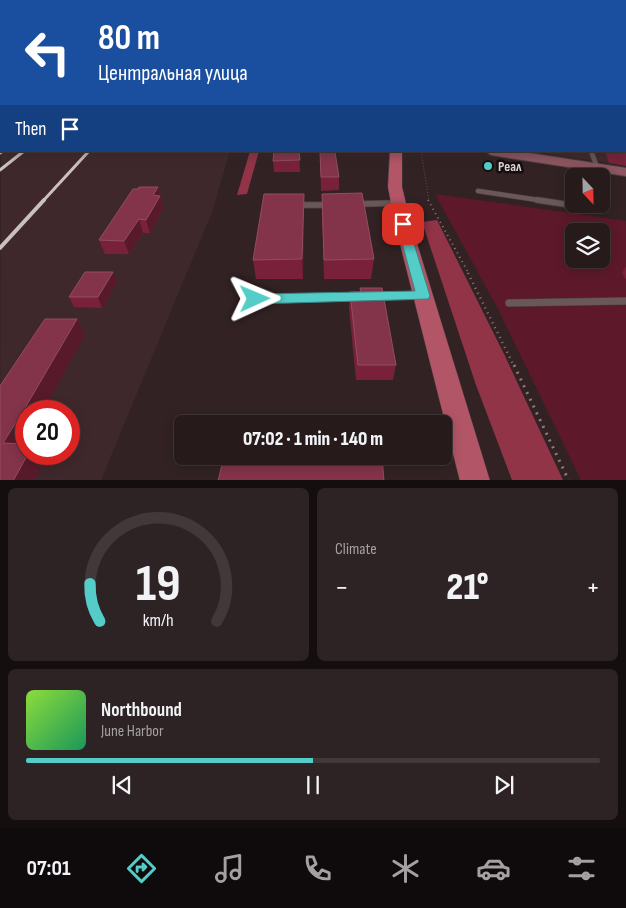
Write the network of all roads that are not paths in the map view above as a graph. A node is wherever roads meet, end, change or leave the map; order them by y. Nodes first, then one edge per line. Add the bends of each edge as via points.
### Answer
1 (396, 152) edge
2 (495, 152) edge
3 (591, 152) edge
4 (598, 167) junction
5 (567, 168) edge
6 (591, 168) edge
7 (626, 172) edge
8 (478, 191) dead end
9 (398, 203) junction
10 (565, 203) edge
11 (332, 204) edge
12 (352, 204) edge
13 (294, 205) edge
14 (423, 296) junction
15 (364, 297) edge
16 (374, 297) edge
17 (255, 299) dead end
18 (626, 301) edge
19 (509, 303) dead end
20 (475, 480) edge

1 - 9 main road
2 - 5 street
3 - 4 lane
4 - 6 street
4 - 7 street
8 - 10 lane
9 - 12 lane
9 - 14 main road
11 - 13 lane
14 - 16 lane
14 - 20 main road
15 - 17 lane
18 - 19 lane

